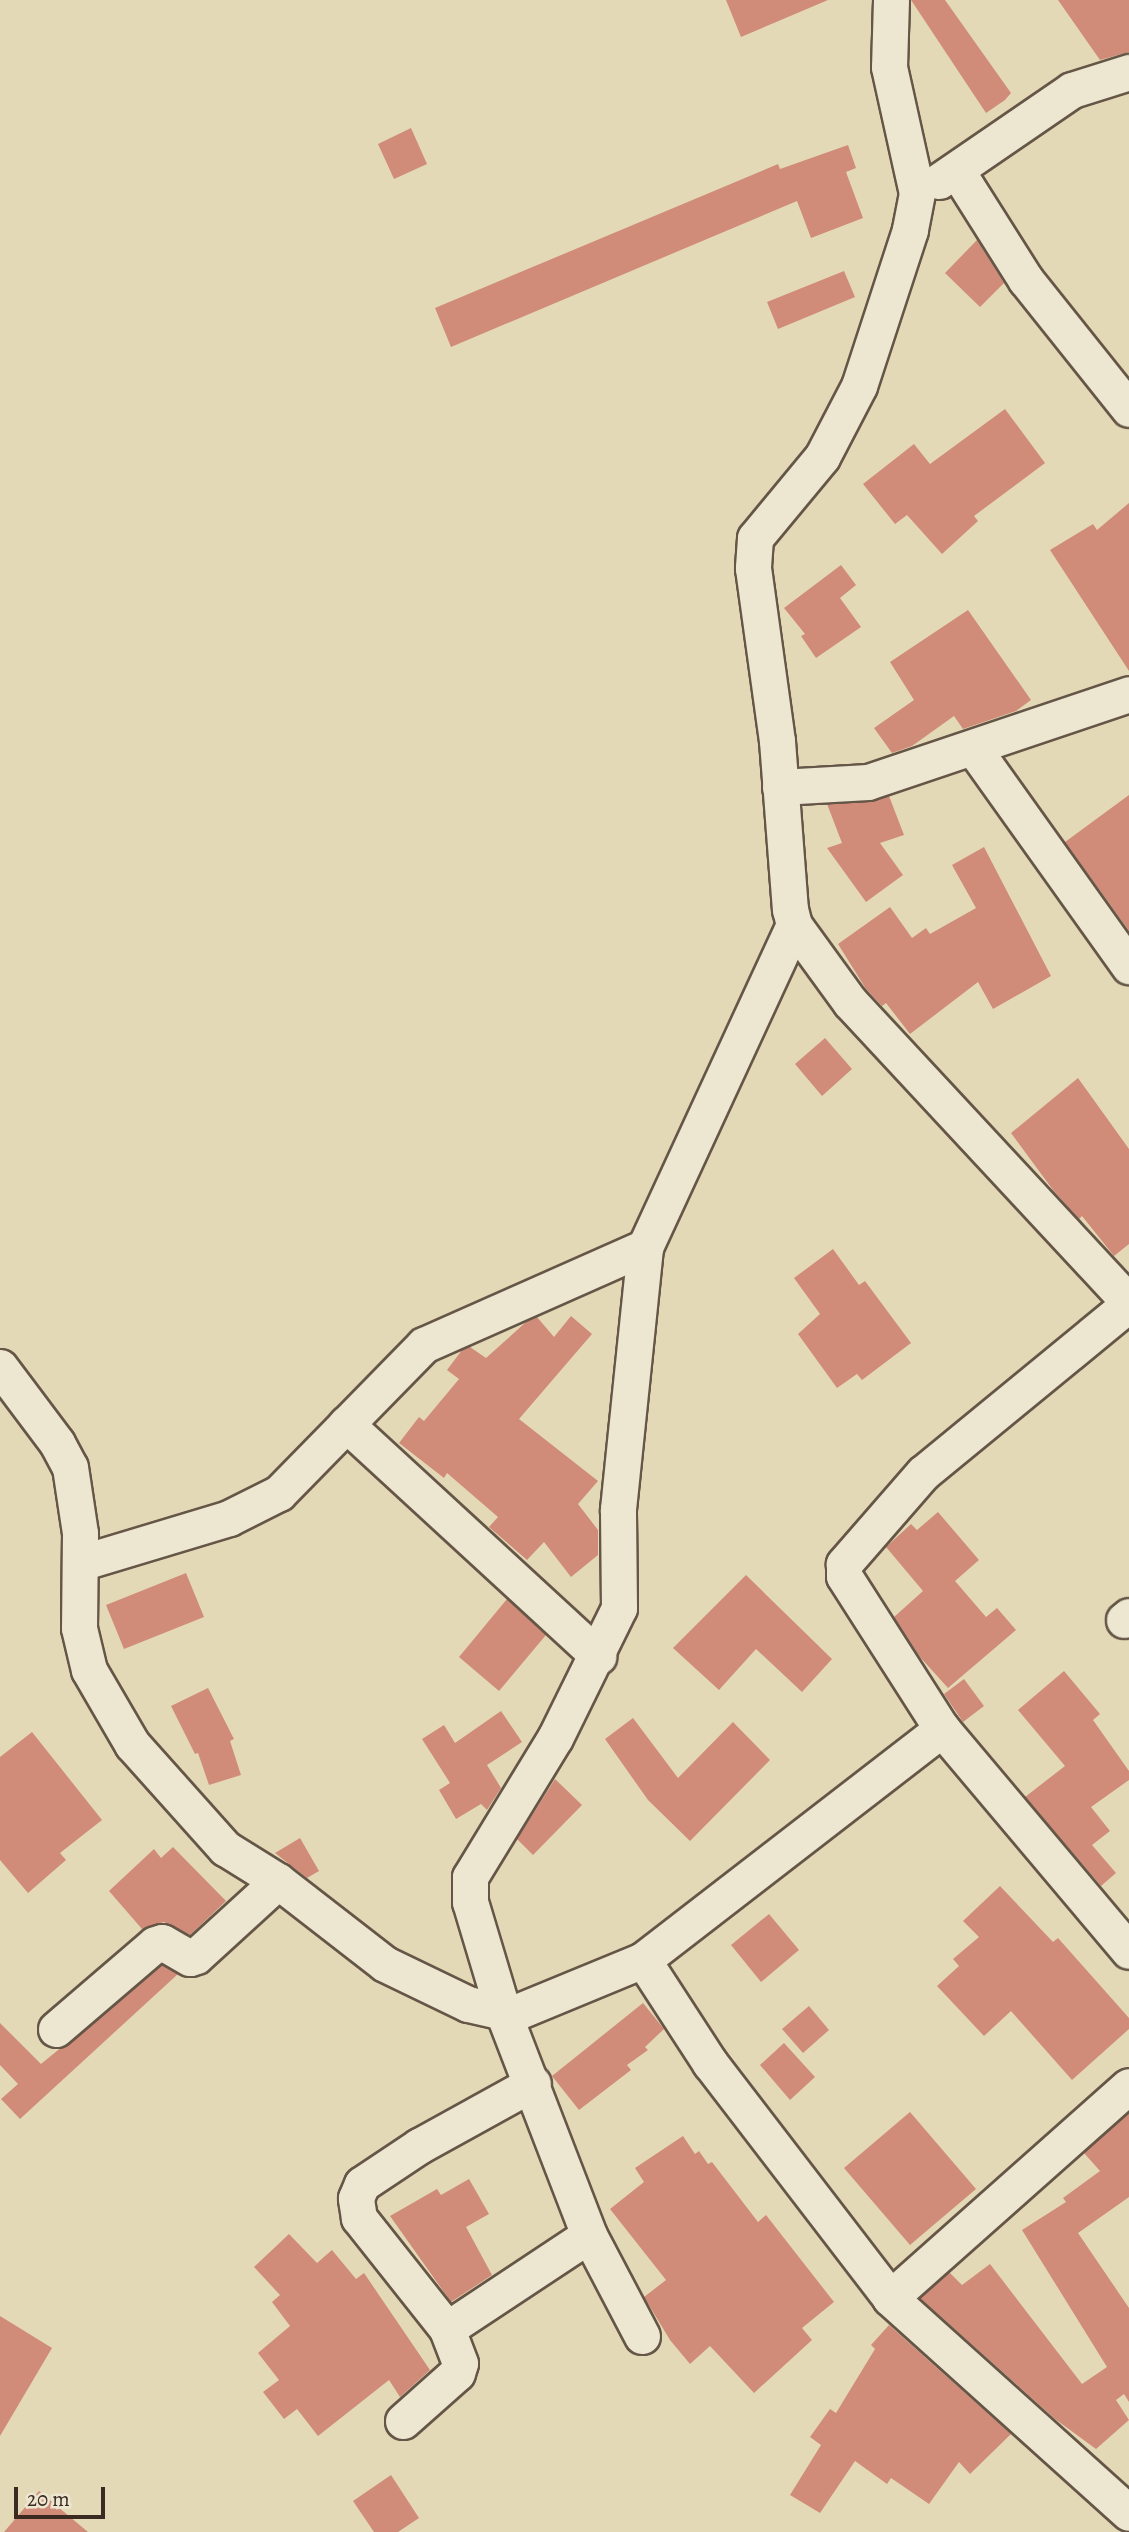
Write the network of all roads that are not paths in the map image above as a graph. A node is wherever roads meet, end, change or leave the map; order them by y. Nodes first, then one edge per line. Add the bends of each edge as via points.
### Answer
1 (891, 0) edge
2 (1125, 79) edge
3 (957, 171) junction
4 (917, 193) junction
5 (1129, 409) edge
6 (1129, 694) edge
7 (974, 749) junction
8 (780, 787) junction
9 (794, 925) junction
10 (1129, 966) edge
11 (645, 1247) junction
12 (1129, 1303) edge
13 (0, 1367) edge
14 (346, 1424) junction
15 (80, 1563) junction
16 (598, 1656) junction
17 (942, 1729) junction
18 (278, 1881) junction
19 (1129, 1951) edge
20 (643, 1960) junction
21 (524, 2010) junction
22 (56, 2029) dead end
23 (533, 2083) junction
24 (1129, 2086) edge
25 (589, 2235) junction
26 (890, 2298) junction
27 (447, 2329) junction
28 (642, 2336) dead end
29 (403, 2421) dead end
30 (1129, 2512) edge

1 - 4 street via 889,67
2 - 3 street via 1072,90
3 - 4 street
3 - 5 street via 1026,280
4 - 8 street via 910,230 859,386 822,457 755,538 753,568
6 - 7 street
7 - 8 street via 868,782
7 - 10 street
8 - 9 street
9 - 11 street
9 - 12 street via 850,1002
11 - 14 street via 438,1336 410,1357
11 - 16 street via 618,1508 620,1600
12 - 17 street via 923,1473 844,1564 847,1588
13 - 15 street via 70,1467 78,1498
14 - 15 street via 279,1493 229,1518
14 - 16 street
15 - 18 street via 79,1628 89,1670 132,1744 206,1830
16 - 21 street via 555,1738 470,1877 470,1902
17 - 19 street
17 - 20 street
18 - 21 street via 385,1964 422,1985
18 - 22 street via 196,1956 190,1958 162,1942 155,1944
20 - 21 street
20 - 26 street via 710,2063
21 - 23 street
23 - 25 street
23 - 27 street via 419,2146 362,2184 356,2198 359,2218
24 - 26 street
25 - 27 street
25 - 28 street
26 - 30 street
27 - 29 street via 460,2368

